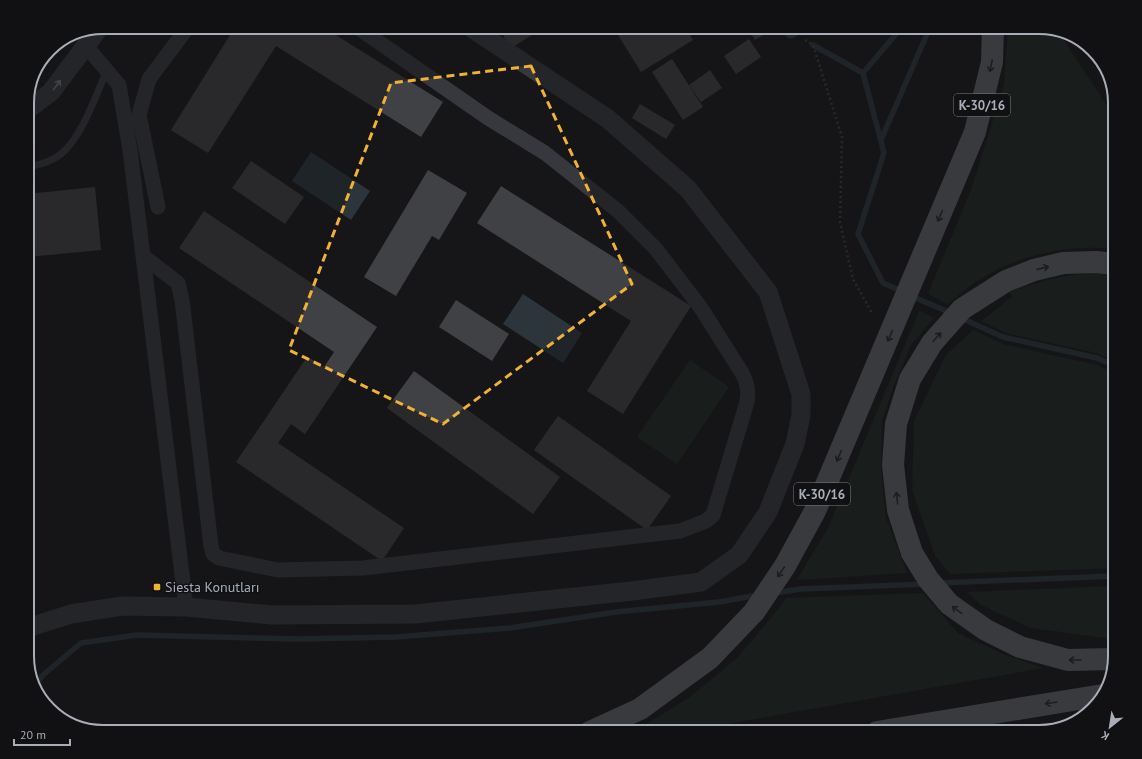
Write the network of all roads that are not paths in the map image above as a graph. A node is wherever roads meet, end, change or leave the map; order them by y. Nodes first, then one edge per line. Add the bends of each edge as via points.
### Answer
1 (183, 34) edge
2 (367, 34) edge
3 (480, 34) edge
4 (993, 34) edge
5 (94, 35) edge
6 (86, 46) junction
7 (107, 70) junction
8 (34, 105) edge
9 (34, 166) edge
10 (158, 207) dead end
11 (143, 256) junction
12 (1108, 263) edge
13 (186, 607) junction
14 (34, 626) edge
15 (1108, 659) edge
16 (1094, 696) edge
17 (605, 725) edge
18 (920, 725) edge

1 - 10 street via 149,79 139,115
2 - 11 street via 488,118 545,152 618,210 656,249 701,308 742,373 749,392 713,515 706,521 680,531 363,568 278,570 219,558 213,554 210,546 182,300 178,284
3 - 13 street via 608,119 688,189 768,292 800,394 801,415 795,444 768,512 739,555 701,582 632,592 415,614 272,615
4 -> 17 highway, K-30/16 via 992,62 975,132 815,511 785,566 754,612 710,658 640,709
5 - 6 street
6 - 7 street
8 -> 6 street via 51,92
7 - 9 lane via 70,145 52,160
7 - 11 street via 119,84
11 - 13 street
15 -> 12 highway via 1068,660 1020,647 986,630 949,604 928,579 912,553 898,510 893,465 896,424 910,379 932,343 962,309 1006,281 1034,270 1063,263
13 - 14 street via 122,606 71,614
16 -> 18 highway

